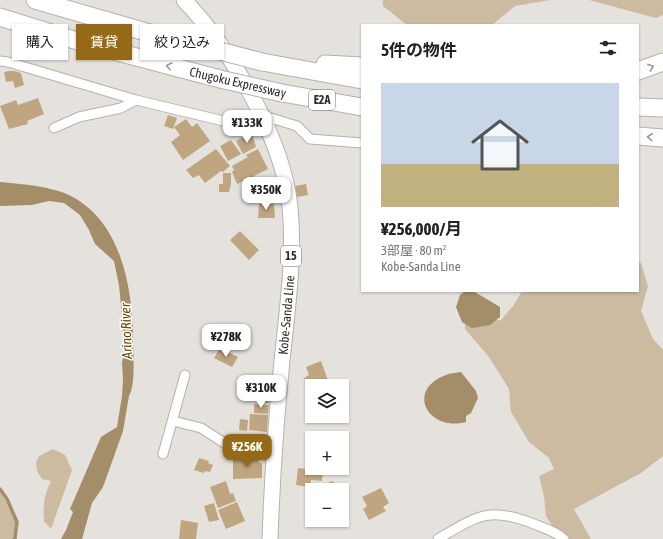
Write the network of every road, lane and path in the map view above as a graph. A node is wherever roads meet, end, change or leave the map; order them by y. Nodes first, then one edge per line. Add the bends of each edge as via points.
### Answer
1 (35, 0) edge
2 (50, 0) edge
3 (184, 0) edge
4 (0, 17) edge
5 (96, 18) junction
6 (0, 24) edge
7 (76, 41) edge
8 (76, 41) edge
9 (132, 56) edge
10 (0, 61) edge
11 (262, 62) junction
12 (663, 62) edge
13 (361, 66) edge
14 (639, 71) edge
15 (361, 80) edge
16 (136, 100) junction
17 (361, 107) edge
18 (639, 107) edge
19 (663, 108) edge
20 (261, 115) junction
21 (54, 128) dead end
22 (639, 136) edge
23 (663, 138) edge
24 (361, 143) edge
25 (185, 375) dead end
26 (173, 421) junction
27 (275, 453) junction
28 (163, 454) dead end
29 (270, 539) edge
30 (438, 539) edge
31 (564, 539) edge

1 - 5 highway, Chugoku Expressway / E2A
2 - 5 highway
3 - 20 main road, Kobe-Sanda Line / 15 via 242,78
4 - 7 highway, Chugoku Expressway / E2A
5 - 11 highway, Chugoku Expressway / E2A, bridge
6 - 8 highway
17 -> 9 highway, Chugoku Expressway / E2A, bridge via 282,93
10 - 16 street
11 - 13 highway
11 - 15 highway, Chugoku Expressway / E2A
14 -> 12 highway
16 - 20 street via 236,124
16 - 21 street via 121,108 79,117
18 - 19 highway
20 - 24 street via 297,126 310,139
20 - 27 main road, Kobe-Sanda Line / 15 via 279,160 290,207 291,274
23 -> 22 highway
25 - 26 street
26 - 27 street via 201,428 228,446
26 - 28 street
27 - 29 main road, Kobe-Sanda Line / 15
30 - 31 street via 478,518 498,514 515,516 557,533

